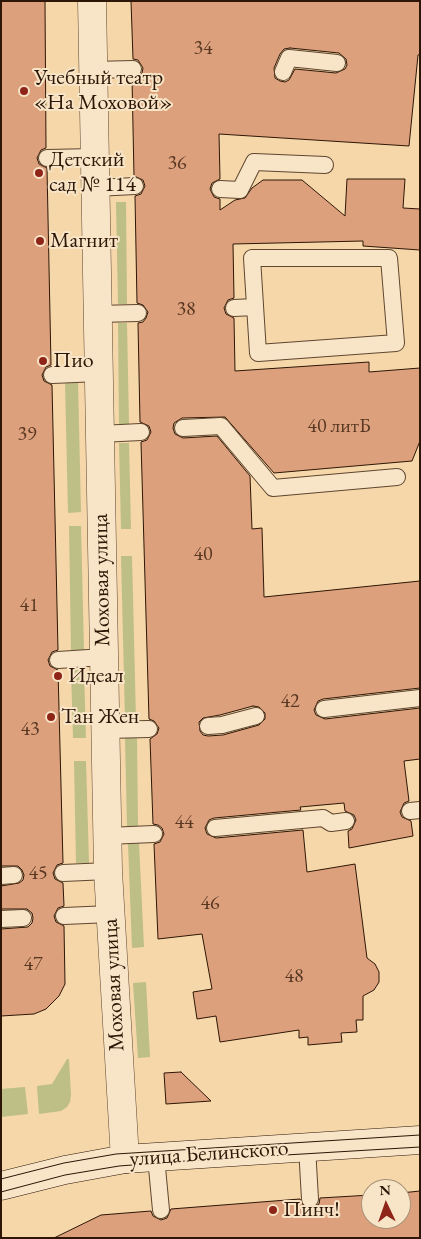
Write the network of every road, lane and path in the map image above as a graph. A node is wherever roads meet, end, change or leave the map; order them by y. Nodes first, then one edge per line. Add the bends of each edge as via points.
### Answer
1 (92, 1) edge
2 (337, 63) dead end
3 (133, 69) dead end
4 (93, 70) junction
5 (283, 72) dead end
6 (95, 157) junction
7 (47, 158) dead end
8 (325, 165) dead end
9 (134, 186) dead end
10 (95, 188) junction
11 (220, 189) dead end
12 (255, 307) junction
13 (234, 308) dead end
14 (138, 313) dead end
15 (98, 314) junction
16 (52, 374) dead end
17 (99, 374) junction
18 (183, 428) dead end
19 (141, 432) dead end
20 (100, 434) junction
21 (397, 477) dead end
22 (104, 657) junction
23 (58, 660) dead end
24 (420, 698) edge
25 (324, 709) dead end
26 (256, 716) dead end
27 (208, 726) dead end
28 (149, 729) dead end
29 (105, 730) junction
30 (346, 821) dead end
31 (214, 828) dead end
32 (154, 834) dead end
33 (107, 836) junction
34 (108, 871) junction
35 (63, 873) dead end
36 (110, 914) junction
37 (64, 916) dead end
38 (23, 918) dead end
39 (1, 919) edge
40 (420, 1140) edge
41 (307, 1147) junction
42 (156, 1157) junction
43 (125, 1159) junction
44 (1, 1186) edge
45 (310, 1199) dead end
46 (161, 1210) dead end

1 - 4 street, Моховая улица
2 - 5 lane via 289,58
3 - 4 lane
4 - 6 street, Моховая улица
6 - 7 lane
6 - 10 street, Моховая улица
8 - 11 lane via 254,162 240,190
9 - 10 lane
10 - 15 street, Моховая улица
12 - 12 lane via 252,258 389,258 396,343 258,352
12 - 13 lane
14 - 15 lane
15 - 17 street, Моховая улица
16 - 17 lane
17 - 20 street, Моховая улица
18 - 21 lane via 221,426 273,488
19 - 20 lane
20 - 22 street, Моховая улица
22 - 23 lane
22 - 29 street, Моховая улица
24 - 25 lane
26 - 27 lane
28 - 29 lane
29 - 33 street, Моховая улица
30 - 31 lane via 331,823 323,818
32 - 33 lane
33 - 34 street, Моховая улица
34 - 35 lane
34 - 36 street, Моховая улица
36 - 37 lane
36 - 43 street, Моховая улица
38 - 39 lane
40 - 41 street, улица Белинского
41 - 42 street, улица Белинского
41 - 45 lane
42 - 43 street, улица Белинского
42 - 46 lane
43 - 44 street, улица Белинского

